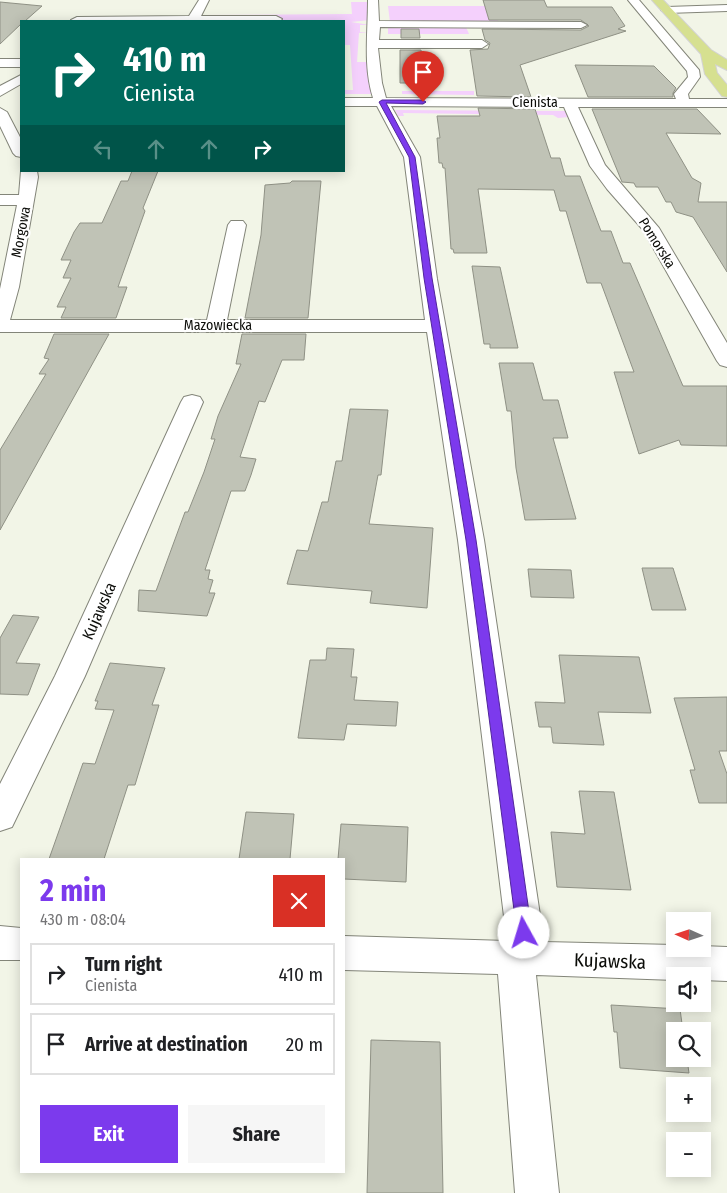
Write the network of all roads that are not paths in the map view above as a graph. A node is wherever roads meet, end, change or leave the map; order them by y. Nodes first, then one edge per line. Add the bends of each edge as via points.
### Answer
1 (204, 0) edge
2 (373, 0) edge
3 (633, 0) edge
4 (657, 0) edge
5 (727, 8) edge
6 (667, 10) junction
7 (79, 17) edge
8 (193, 19) junction
9 (276, 19) dead end
10 (651, 21) junction
11 (476, 25) junction
12 (580, 25) dead end
13 (680, 25) junction
14 (702, 28) dead end
15 (373, 34) junction
16 (707, 53) junction
17 (0, 63) edge
18 (20, 63) edge
19 (727, 66) edge
20 (727, 93) edge
21 (14, 100) dead end
22 (0, 101) edge
23 (345, 102) edge
24 (382, 102) junction
25 (569, 102) junction
26 (684, 103) junction
27 (727, 103) edge
28 (0, 112) edge
29 (20, 151) edge
30 (28, 172) edge
31 (0, 200) edge
32 (27, 200) junction
33 (237, 225) dead end
34 (0, 320) edge
35 (216, 325) junction
36 (0, 326) edge
37 (436, 326) junction
38 (727, 361) edge
39 (192, 402) dead end
40 (0, 817) edge
41 (0, 943) edge
42 (20, 944) edge
43 (345, 953) edge
44 (521, 958) junction
45 (727, 964) edge
46 (537, 1193) edge

1 - 8 street
2 - 15 street
3 - 10 street
4 - 6 main road
5 - 6 street
6 - 13 main road
7 - 8 street
8 - 9 street
10 - 13 street
10 - 26 street via 694,74 681,94
11 - 12 street
11 - 15 street
11 - 15 street via 483,48
13 - 14 street
13 - 16 main road
15 - 24 street via 375,83
16 - 19 main road
16 - 20 main road via 711,74
17 - 18 street
21 - 22 street
23 - 24 street, Cienista
24 - 25 street, Cienista
24 - 37 street via 412,157
25 - 26 street, Cienista
25 - 38 street, Pomorska via 598,166 650,228
26 - 27 street, Cienista
28 - 29 street
30 - 32 street, Morgowa
31 - 32 street
32 - 34 street, Morgowa via 10,287
33 - 35 street
35 - 36 street, Mazowiecka
35 - 37 street, Mazowiecka
37 - 44 street via 471,540
39 - 40 street, Kujawska via 70,676
41 - 42 street
43 - 44 street, Kujawska
44 - 45 street, Kujawska
44 - 46 street via 519,986

